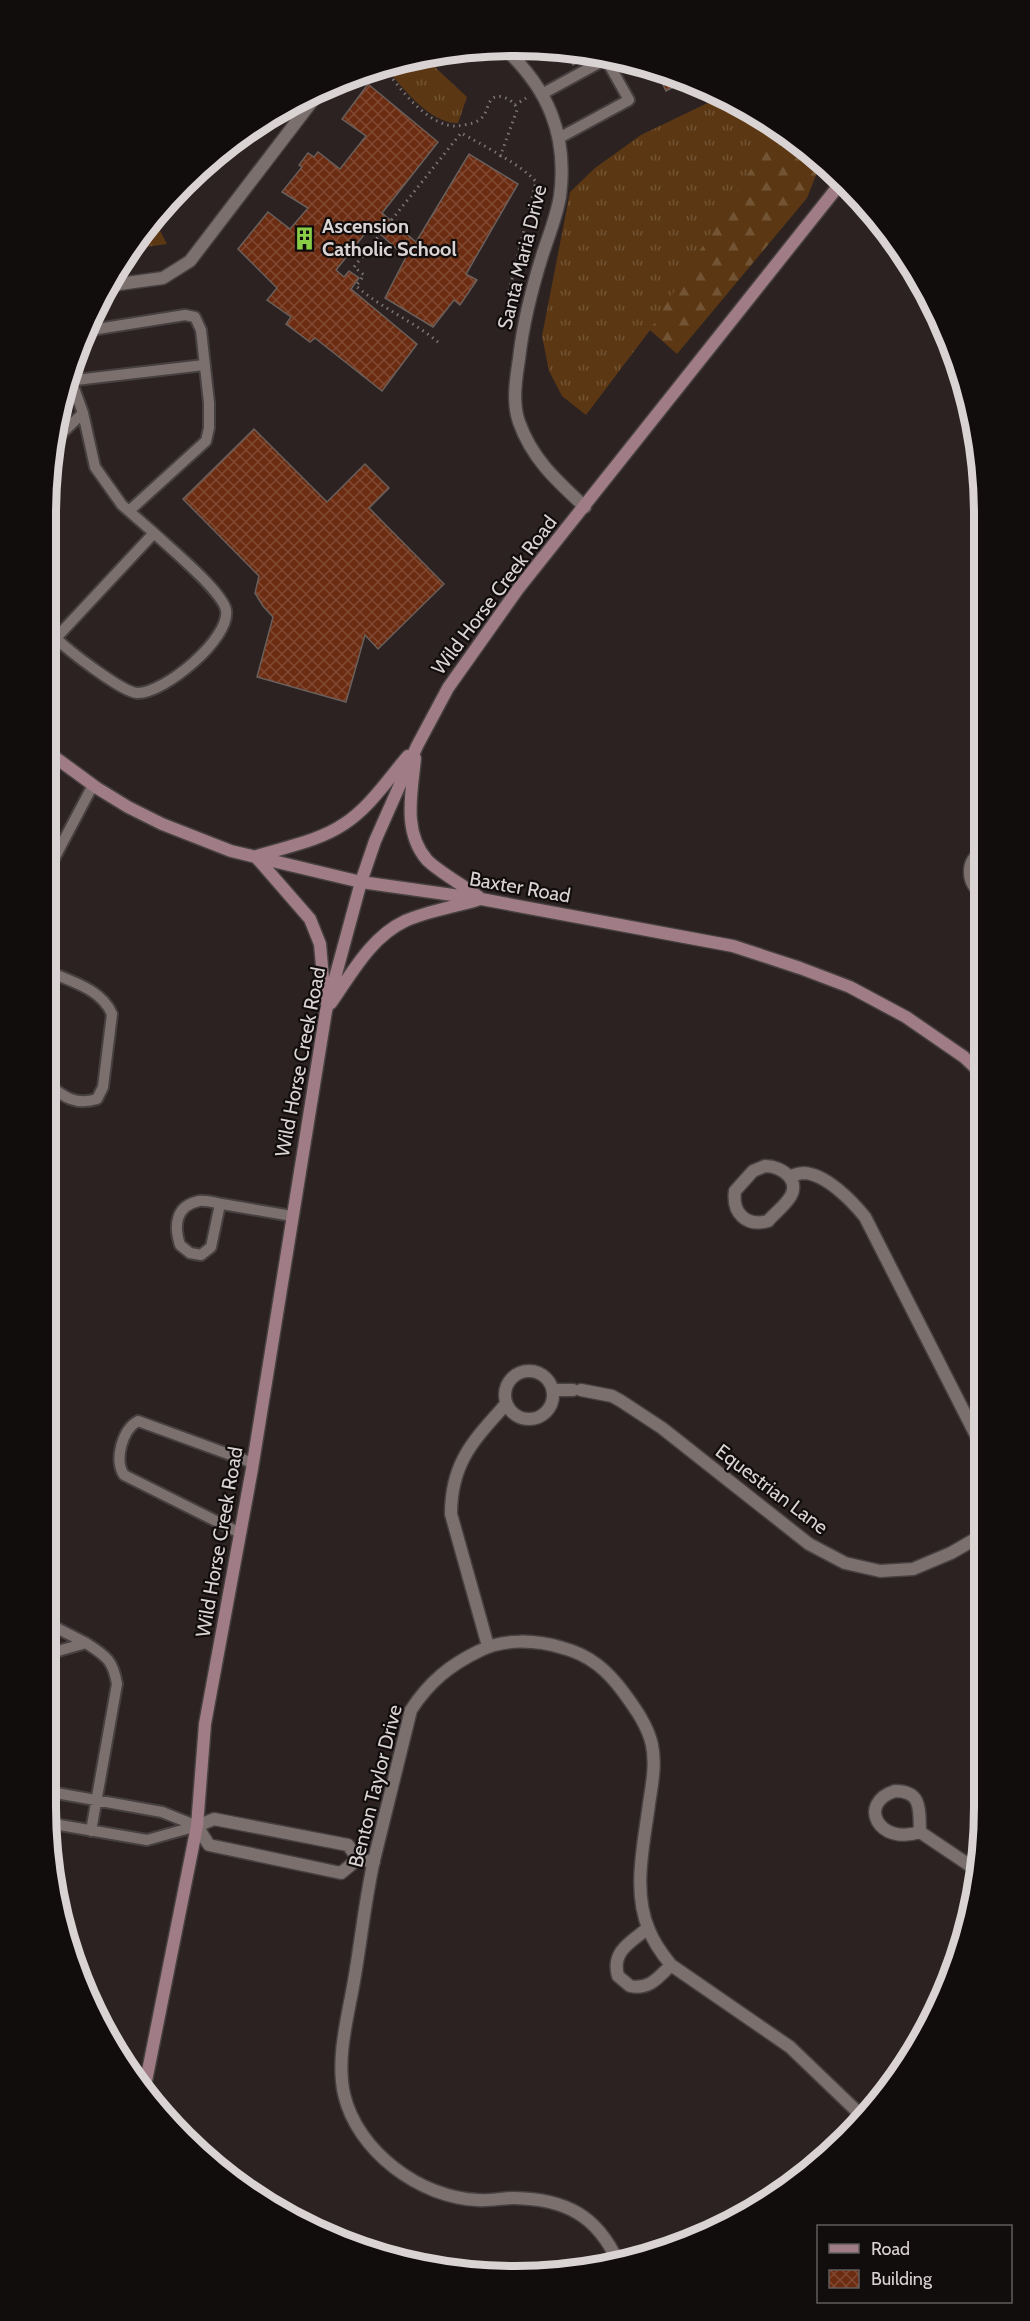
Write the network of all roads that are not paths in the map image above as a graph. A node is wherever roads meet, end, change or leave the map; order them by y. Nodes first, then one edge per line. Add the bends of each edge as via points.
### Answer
1 (513, 56) edge
2 (598, 63) edge
3 (609, 65) edge
4 (536, 95) junction
5 (310, 104) edge
6 (291, 114) edge
7 (298, 120) junction
8 (559, 138) junction
9 (837, 187) edge
10 (117, 284) edge
11 (95, 329) edge
12 (204, 364) junction
13 (76, 379) edge
14 (73, 389) edge
15 (83, 413) junction
16 (63, 432) edge
17 (585, 507) junction
18 (129, 511) junction
19 (154, 533) junction
20 (56, 638) joint
21 (417, 746) junction
22 (56, 758) edge
23 (93, 785) junction
24 (56, 855) edge
25 (256, 856) junction
26 (974, 858) edge
27 (361, 882) junction
28 (974, 885) edge
29 (481, 899) junction
30 (56, 975) edge
31 (326, 1011) junction
32 (974, 1066) edge
33 (56, 1090) edge
34 (790, 1176) junction
35 (220, 1204) junction
36 (292, 1215) junction
37 (553, 1390) junction
38 (506, 1404) junction
39 (974, 1431) edge
40 (253, 1463) junction
41 (240, 1533) junction
42 (974, 1540) edge
43 (56, 1628) edge
44 (86, 1643) junction
45 (488, 1646) junction
46 (56, 1652) edge
47 (56, 1793) edge
48 (97, 1800) junction
49 (56, 1825) edge
50 (197, 1827) junction
51 (91, 1831) junction
52 (920, 1832) dead end
53 (358, 1859) junction
54 (374, 1862) junction
55 (971, 1866) edge
56 (648, 1929) junction
57 (671, 1965) junction
58 (146, 2080) edge
59 (858, 2112) edge
60 (615, 2255) edge

1 - 4 street, Santa Maria Drive via 524,66
2 - 4 lane
3 - 8 lane via 629,100
4 - 8 street, Santa Maria Drive via 556,125
5 - 7 street
6 - 7 lane
7 - 10 street via 190,261 163,278
8 - 17 street, Santa Maria Drive via 560,198 530,295 515,397 518,421 532,450 546,470
9 - 17 main road, Wild Horse Creek Road
11 - 12 lane via 185,315 195,317 201,330
12 - 13 lane
12 - 18 lane via 209,403 206,441
14 - 15 lane
15 - 16 lane
15 - 18 lane via 95,467
17 - 21 main road, Wild Horse Creek Road via 483,636 448,688
18 - 19 lane
19 - 20 lane
19 - 20 lane via 210,587 226,610 225,622 216,637 188,669 158,689 136,693 92,668
21 - 25 main road via 366,806 344,825
21 - 27 main road, Wild Horse Creek Road
21 - 29 main road via 409,816 415,838 427,860
22 - 23 main road, Baxter Road
23 - 24 lane
23 - 25 main road, Baxter Road via 162,824 231,852
25 - 27 main road, Baxter Road
25 - 31 main road via 310,919 320,944
26 - 28 street via 970,875
27 - 29 main road, Baxter Road
27 - 31 main road, Wild Horse Creek Road
29 - 31 main road via 405,921 385,934 366,953
29 - 32 main road, Baxter Road via 733,946 800,968 850,987 906,1017
30 - 33 lane via 95,993 109,1005 112,1014 103,1087 97,1099 74,1100
31 - 36 main road, Wild Horse Creek Road
34 - 34 street via 773,1166 753,1171 735,1191 739,1214 752,1222 768,1221 790,1199
34 - 39 street via 805,1173 828,1182 865,1217
35 - 35 lane via 201,1200 181,1213 176,1222 177,1234 180,1245 190,1253 201,1255 211,1247
35 - 36 lane
36 - 40 main road, Wild Horse Creek Road
37 - 38 street via 549,1409 537,1418 516,1416
37 - 38 street via 542,1375 520,1373 508,1382
37 - 42 street, Equestrian Lane via 577,1390 621,1401 662,1428 808,1544 845,1563 879,1571 913,1569
38 - 45 street via 462,1458 451,1494 451,1514
40 - 41 main road, Wild Horse Creek Road
40 - 41 lane via 138,1420 123,1440 120,1466 124,1476
41 - 50 main road, Wild Horse Creek Road via 204,1724
43 - 44 lane
44 - 46 lane
44 - 48 lane via 106,1656 117,1684
45 - 54 street, Benton Taylor Drive via 459,1660 424,1689 411,1710
45 - 56 street, Benton Taylor Drive via 540,1642 578,1652 613,1678 634,1707 651,1743 654,1766 641,1863
47 - 48 lane
48 - 50 lane via 162,1812
48 - 51 lane
49 - 51 lane
50 - 51 lane via 147,1840
50 - 53 street via 214,1819 348,1845
50 - 53 street via 209,1845 341,1872
50 - 58 main road, Wild Horse Creek Road
52 - 55 street
53 - 54 street
54 - 60 street, Benton Taylor Drive via 341,2065 352,2118 376,2150 412,2180 443,2193 477,2200 542,2200 570,2207 590,2222
56 - 57 street, Benton Taylor Drive
56 - 57 street via 619,1952 618,1976 630,1986 646,1987
57 - 59 street, Benton Taylor Drive via 790,2046

